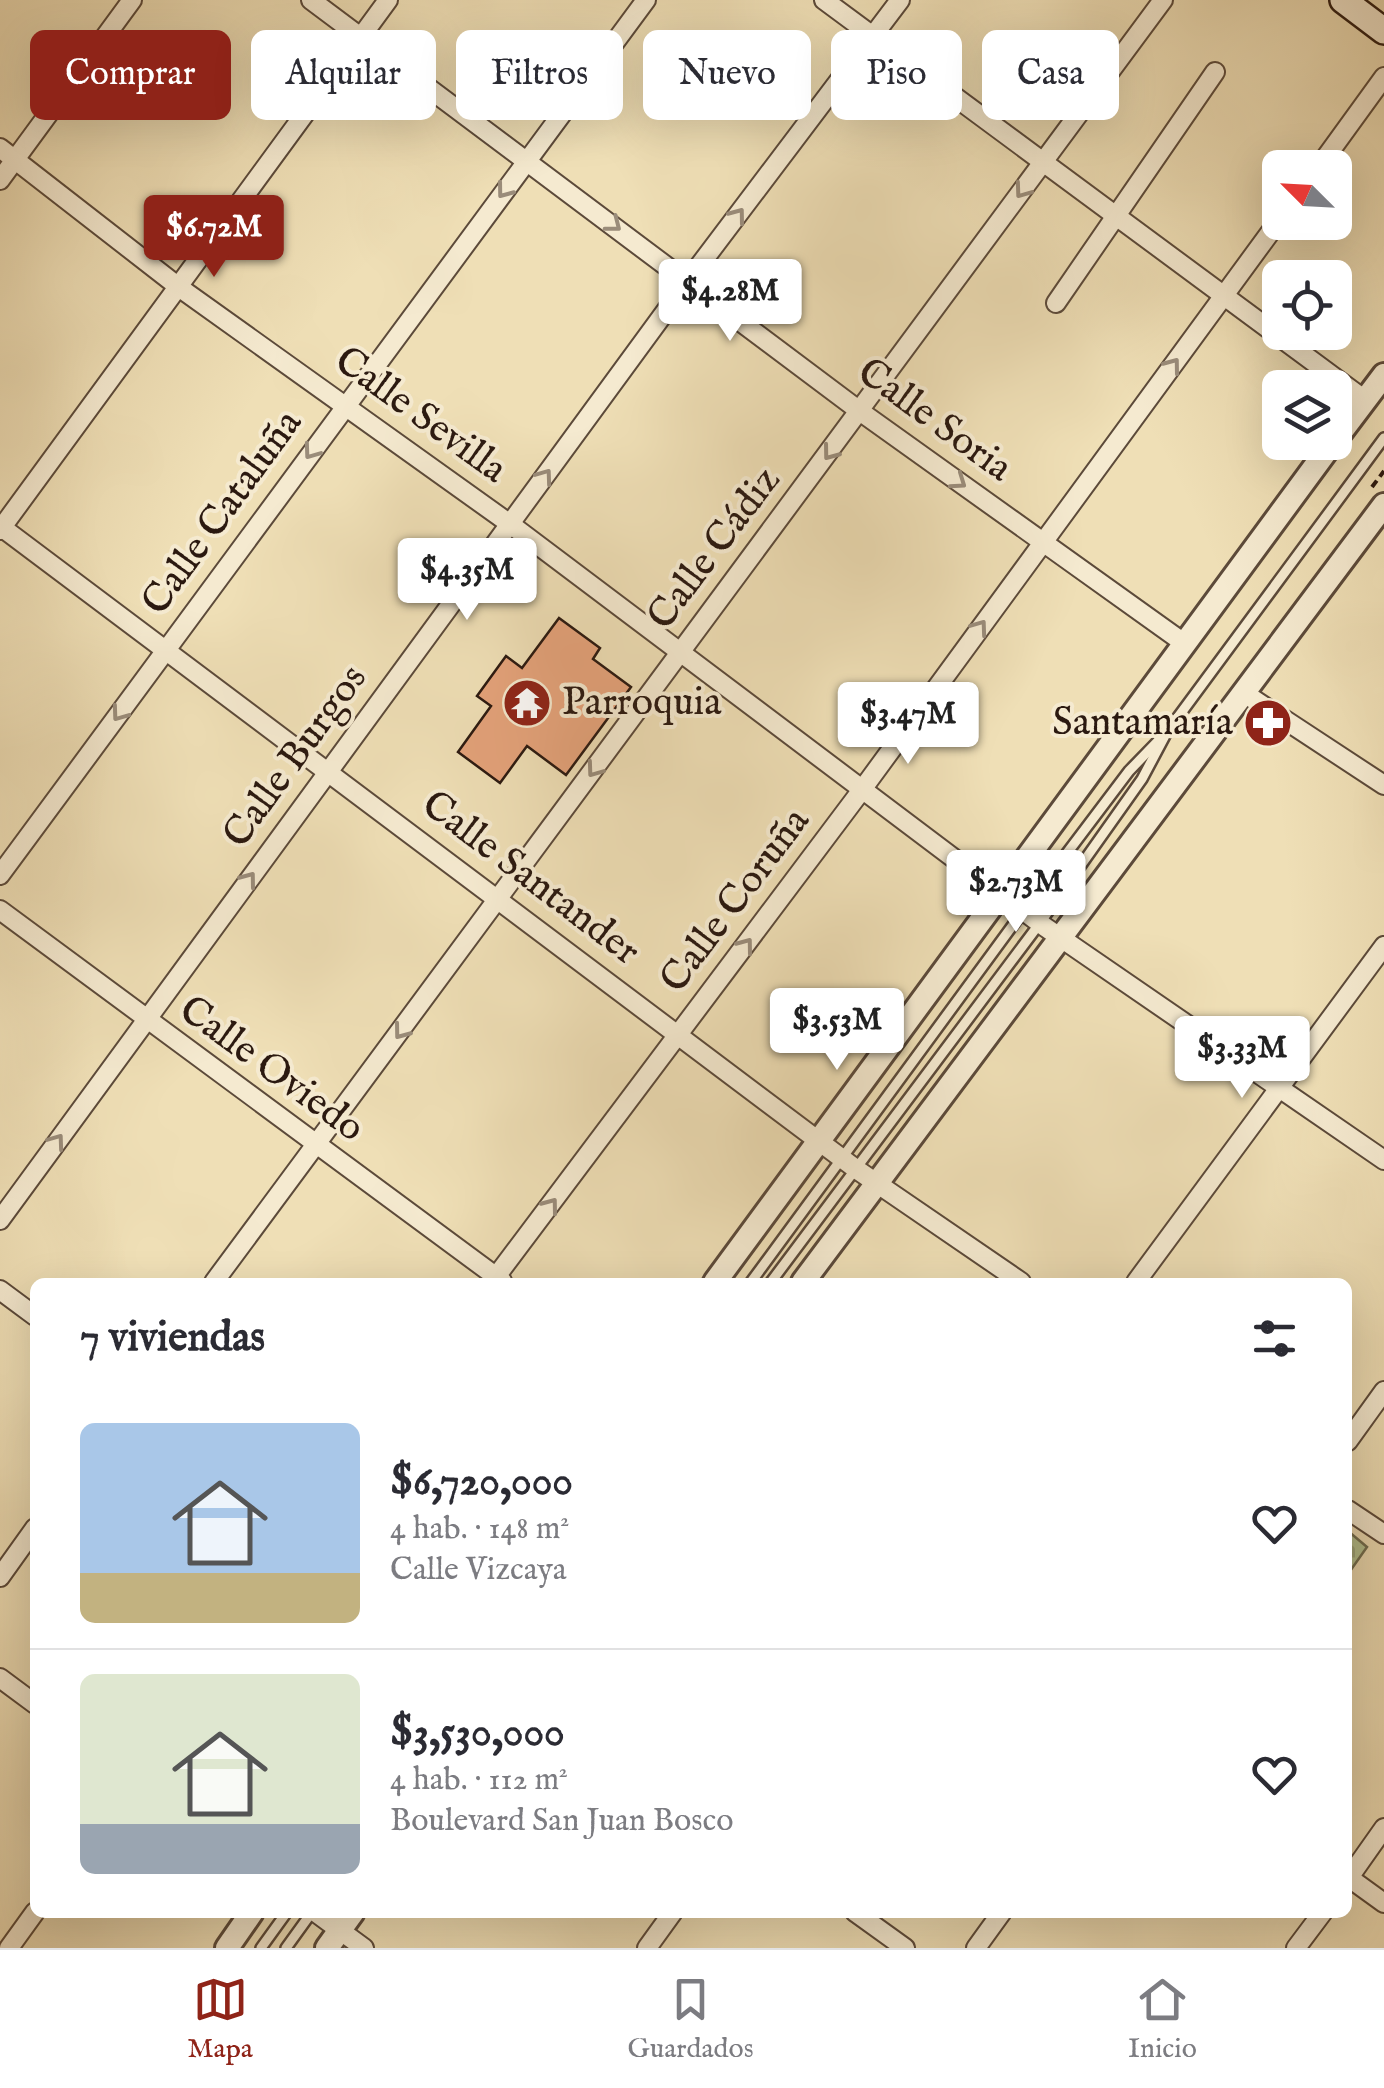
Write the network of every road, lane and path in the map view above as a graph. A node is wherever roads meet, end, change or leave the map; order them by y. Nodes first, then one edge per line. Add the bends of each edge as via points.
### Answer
1 (132, 0) edge
2 (311, 0) edge
3 (388, 0) edge
4 (646, 0) edge
5 (824, 0) edge
6 (900, 0) edge
7 (1163, 0) edge
8 (1343, 0) edge
9 (349, 30) edge
10 (365, 30) edge
11 (866, 30) edge
12 (878, 30) edge
13 (1384, 31) edge
14 (1215, 72) dead end
15 (1384, 77) edge
16 (436, 93) edge
17 (831, 93) edge
18 (962, 102) edge
19 (300, 120) edge
20 (1331, 150) edge
21 (8, 153) edge
22 (528, 159) junction
23 (1043, 162) junction
24 (0, 180) edge
25 (1114, 215) junction
26 (1265, 240) edge
27 (687, 282) junction
28 (180, 288) junction
29 (1224, 295) junction
30 (1056, 304) dead end
31 (1384, 375) edge
32 (1365, 400) junction
33 (346, 404) junction
34 (861, 412) junction
35 (1352, 418) edge
36 (1384, 438) edge
37 (1321, 460) edge
38 (1384, 505) edge
39 (510, 524) junction
40 (1, 528) edge
41 (1042, 541) junction
42 (1184, 643) junction
43 (166, 650) junction
44 (679, 655) junction
45 (1244, 692) junction
46 (1167, 732) junction
47 (329, 772) junction
48 (1384, 785) edge
49 (861, 791) junction
50 (0, 875) edge
51 (1000, 892) junction
52 (500, 899) junction
53 (0, 910) edge
54 (1024, 910) junction
55 (1040, 923) junction
56 (1061, 938) junction
57 (1384, 946) edge
58 (144, 1020) junction
59 (678, 1036) junction
60 (1279, 1090) junction
61 (820, 1141) junction
62 (316, 1146) junction
63 (1384, 1160) edge
64 (848, 1164) junction
65 (878, 1185) junction
66 (0, 1220) edge
67 (217, 1278) edge
68 (493, 1278) edge
69 (499, 1278) edge
70 (718, 1278) edge
71 (755, 1278) edge
72 (774, 1278) edge
73 (807, 1278) edge
74 (1016, 1278) edge
75 (1139, 1278) edge
76 (0, 1290) edge
77 (30, 1312) edge
78 (1384, 1391) edge
79 (1352, 1436) edge
80 (1352, 1513) edge
81 (1384, 1534) edge
82 (30, 1535) edge
83 (0, 1577) edge
84 (0, 1678) edge
85 (30, 1700) edge
86 (1384, 1828) edge
87 (1352, 1872) edge
88 (1352, 1881) edge
89 (1384, 1903) edge
90 (30, 1918) edge
91 (248, 1918) edge
92 (283, 1918) edge
93 (308, 1918) edge
94 (669, 1918) edge
95 (863, 1918) edge
96 (998, 1918) edge
97 (1318, 1918) edge
98 (340, 1931) edge
99 (8, 1948) edge
100 (227, 1948) edge
101 (261, 1948) edge
102 (286, 1948) edge
103 (364, 1948) edge
104 (647, 1948) edge
105 (905, 1948) edge
106 (976, 1948) edge
107 (1296, 1948) edge

1 - 21 street
2 - 9 street, Calle Soria
3 - 10 street
4 - 22 street, Calle Cataluña
5 - 11 street
6 - 12 street, Calle Burgos
7 - 23 street, Calle Cádiz
8 - 13 main road
14 - 25 street
15 - 20 street
16 - 22 street, Calle Soria
27 -> 17 street, Calle Burgos
18 - 23 street
19 - 28 street
21 - 24 street
21 - 28 street, Calle Sevilla
22 -> 27 street, Calle Soria
22 -> 33 street, Calle Cataluña
23 - 25 street
23 -> 34 street, Calle Cádiz
25 - 29 street
25 - 30 street
26 - 29 street, Calle Coruña
27 - 34 street, Calle Soria
39 -> 27 street, Calle Burgos
28 - 33 street, Calle Sevilla
28 - 40 street
29 - 32 street
41 -> 29 street, Calle Coruña
31 - 32 street
32 - 35 street
33 - 39 street, Calle Sevilla
33 -> 43 street, Calle Cataluña
34 -> 41 street, Calle Soria
34 -> 44 street, Calle Cádiz
36 - 46 lane
37 - 42 street
38 - 45 street
39 - 44 street, Calle Sevilla
39 - 47 street, Calle Burgos
40 - 43 street, Calle Santander
41 - 42 street, Calle Soria
49 -> 41 street, Calle Coruña
42 - 51 street
43 - 47 street, Calle Santander
43 -> 50 street, Calle Cataluña
44 - 49 street, Calle Sevilla
44 -> 52 street, Calle Cádiz
45 - 48 street
45 - 56 street
46 - 54 lane via 1129,771
46 - 55 lane via 1142,779
47 - 52 street, Calle Santander
58 -> 47 street, Calle Burgos
49 - 51 street, Calle Sevilla
59 -> 49 street, Calle Coruña
51 - 54 street, Calle Sevilla
51 - 61 street
52 - 59 street, Calle Santander
52 -> 62 street, Calle Cádiz
53 - 58 street, Calle Oviedo
54 - 55 street, Calle Sevilla
54 - 64 lane
55 - 56 street, Calle Sevilla
55 - 64 lane
56 - 60 street, Calle Sevilla
56 - 65 street
57 - 60 street
58 - 62 street, Calle Oviedo
66 -> 58 street, Calle Burgos
59 - 61 street, Calle Santander
69 -> 59 street, Calle Coruña
60 - 63 street, Calle Sevilla
60 - 75 street
61 - 64 street, Calle Santander
61 - 70 street
62 - 67 street, Calle Cádiz
62 - 68 street, Calle Oviedo
64 - 65 street, Calle Santander
64 - 71 lane
64 - 72 lane
65 - 73 street
65 - 74 street, Calle Santander
76 - 77 street
78 - 79 street
80 - 81 street
82 - 83 street
84 - 85 street
86 - 87 street
88 - 89 street
90 - 99 street
91 - 100 street
92 - 101 lane
93 - 102 lane
94 - 104 street
95 - 105 street
96 - 106 street
97 - 107 street
98 - 103 street

